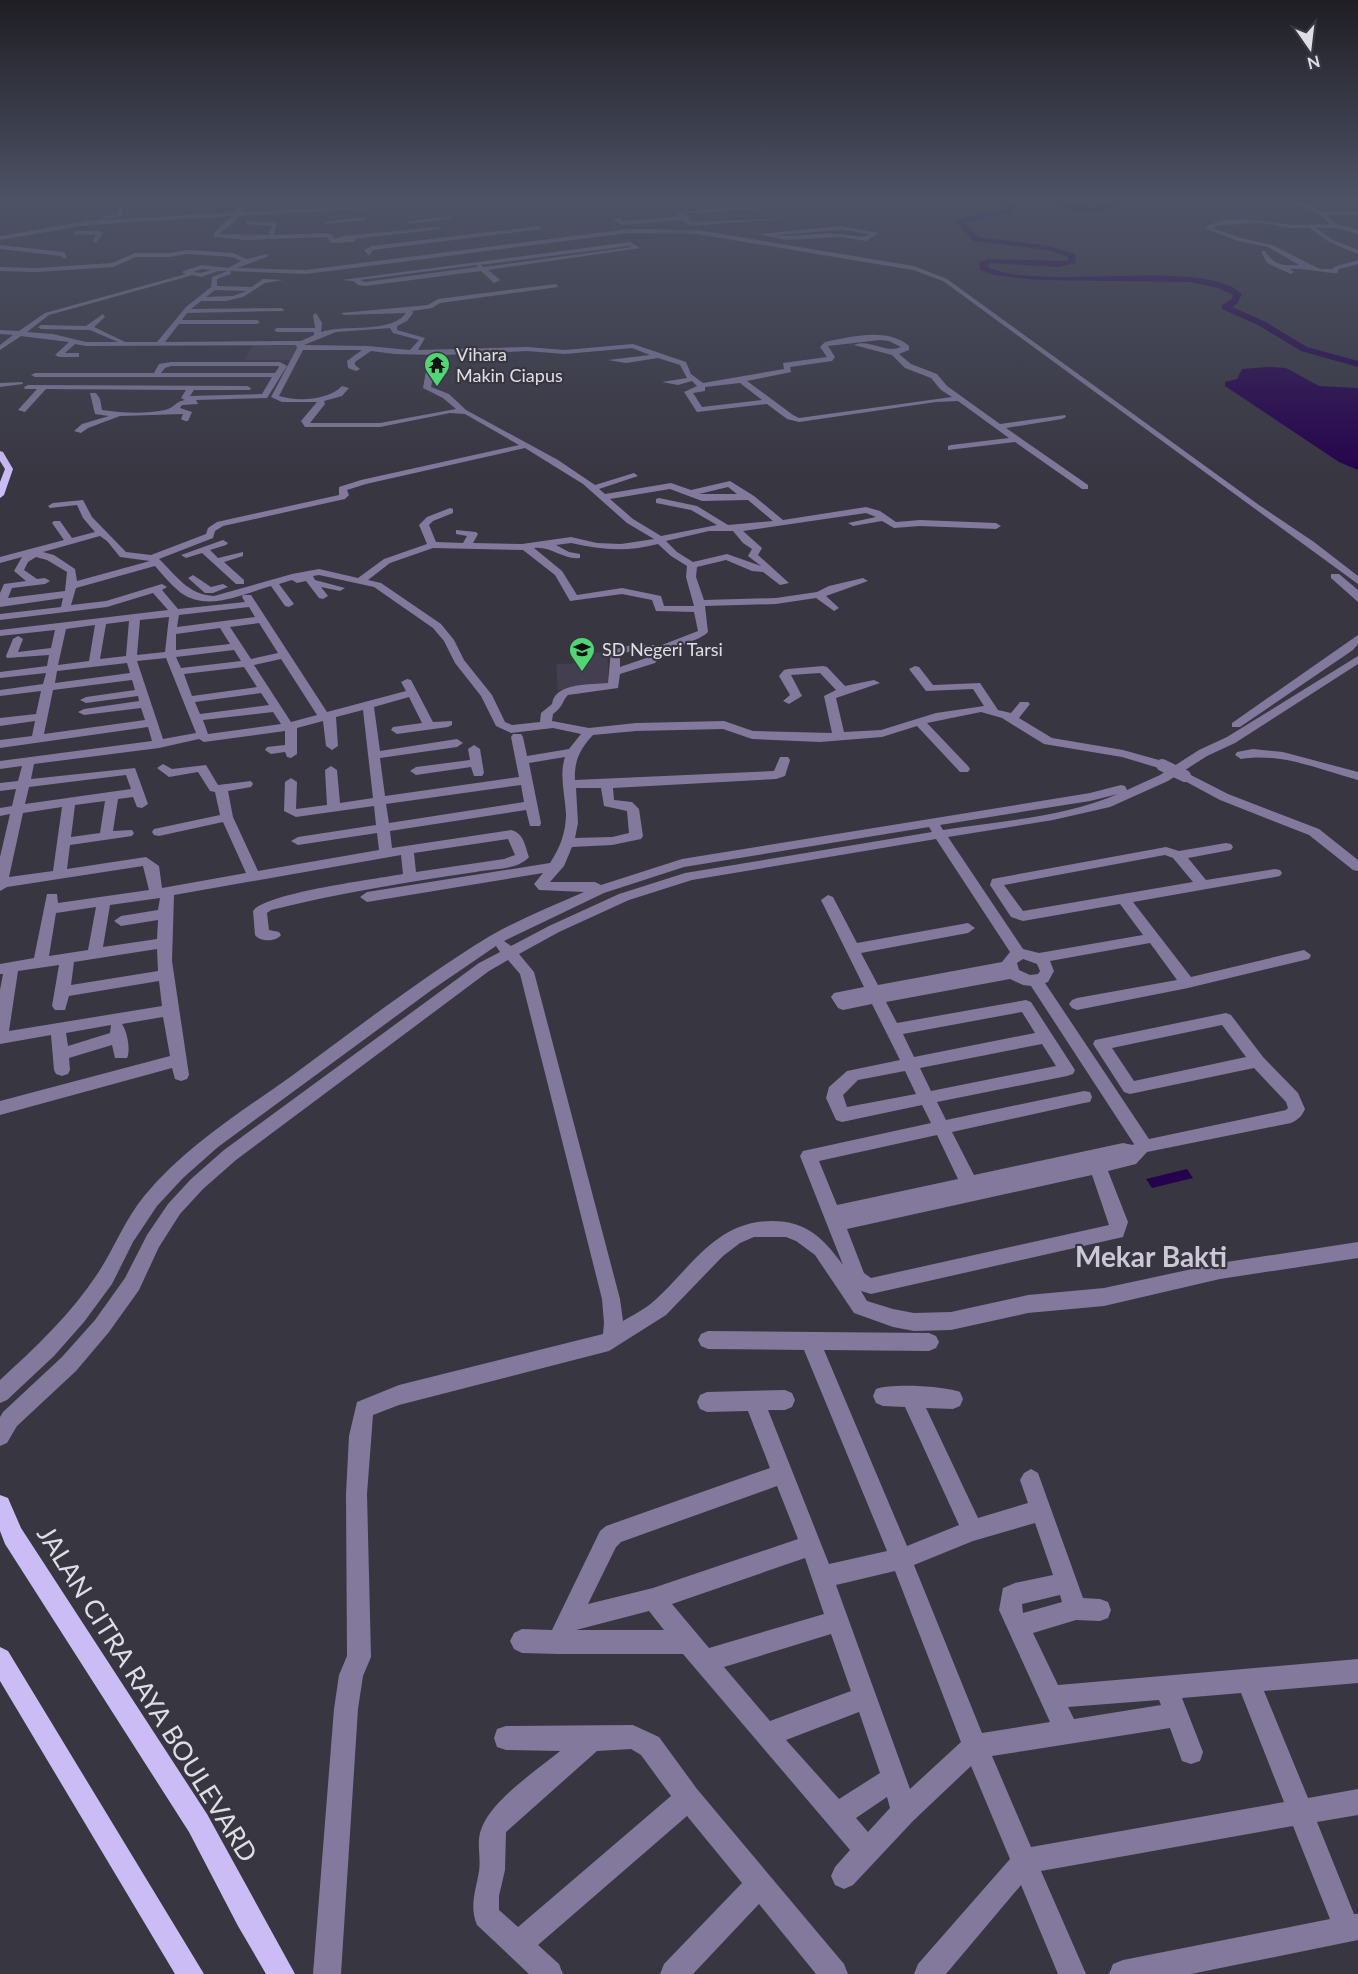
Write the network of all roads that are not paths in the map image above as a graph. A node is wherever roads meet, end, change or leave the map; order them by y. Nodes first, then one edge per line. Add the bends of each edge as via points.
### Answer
1 (124, 291) joint
2 (209, 291) edge
3 (234, 291) edge
4 (250, 291) edge
5 (516, 291) edge
6 (959, 291) edge
7 (206, 294) junction
8 (199, 299) junction
9 (220, 305) dead end
10 (253, 305) dead end
11 (274, 310) junction
12 (282, 310) dead end
13 (407, 310) junction
14 (344, 313) dead end
15 (184, 314) junction
16 (62, 315) dead end
17 (316, 315) dead end
18 (103, 316) dead end
19 (227, 316) junction
20 (267, 316) dead end
21 (75, 321) dead end
22 (246, 322) junction
23 (257, 322) dead end
24 (394, 325) junction
25 (48, 326) junction
26 (40, 327) dead end
27 (68, 327) junction
28 (88, 328) junction
29 (171, 329) junction
30 (240, 330) dead end
31 (277, 330) dead end
32 (0, 332) edge
33 (13, 332) junction
34 (24, 333) junction
35 (317, 333) junction
36 (211, 336) dead end
37 (0, 339) edge
38 (162, 341) junction
39 (74, 342) junction
40 (854, 345) dead end
41 (301, 346) junction
42 (367, 347) junction
43 (0, 348) edge
44 (881, 352) junction
45 (412, 353) junction
46 (442, 353) junction
47 (894, 353) junction
48 (76, 355) dead end
49 (661, 355) junction
50 (862, 355) dead end
51 (612, 360) dead end
52 (356, 369) dead end
53 (278, 375) junction
54 (154, 376) junction
55 (692, 379) junction
56 (666, 382) dead end
57 (743, 382) junction
58 (28, 384) junction
59 (0, 385) edge
60 (701, 386) junction
61 (43, 388) junction
62 (191, 388) junction
63 (271, 388) junction
64 (345, 388) dead end
65 (66, 394) dead end
66 (93, 395) junction
67 (275, 398) junction
68 (958, 399) junction
69 (319, 400) junction
70 (770, 401) junction
71 (179, 404) junction
72 (22, 410) dead end
73 (462, 410) junction
74 (127, 417) junction
75 (1062, 417) dead end
76 (185, 419) dead end
77 (1000, 426) junction
78 (78, 430) dead end
79 (1017, 439) junction
80 (525, 446) junction
81 (951, 448) dead end
82 (0, 454) edge
83 (634, 476) dead end
84 (1085, 487) dead end
85 (594, 488) junction
86 (0, 495) edge
87 (604, 497) junction
88 (659, 501) dead end
89 (53, 506) dead end
90 (450, 511) dead end
91 (884, 518) junction
92 (814, 519) junction
93 (57, 523) dead end
94 (781, 523) junction
95 (853, 524) dead end
96 (996, 526) dead end
97 (725, 527) junction
98 (823, 527) dead end
99 (736, 528) junction
100 (459, 532) dead end
101 (100, 533) junction
102 (658, 540) junction
103 (69, 541) junction
104 (223, 543) dead end
105 (546, 544) junction
106 (737, 544) junction
107 (432, 545) junction
108 (467, 545) junction
109 (1298, 546) dead end
110 (526, 547) junction
111 (203, 549) junction
112 (240, 554) dead end
113 (577, 556) dead end
114 (0, 560) edge
115 (218, 561) junction
116 (157, 562) junction
117 (688, 563) junction
118 (765, 569) junction
119 (139, 578) dead end
120 (193, 578) dead end
121 (251, 578) dead end
122 (361, 580) junction
123 (863, 581) dead end
124 (240, 582) junction
125 (313, 582) junction
126 (1352, 582) edge
127 (784, 583) dead end
128 (275, 585) junction
129 (340, 588) dead end
130 (70, 590) junction
131 (819, 595) junction
132 (323, 596) dead end
133 (1358, 599) edge
134 (0, 603) edge
135 (251, 604) junction
136 (289, 604) dead end
137 (700, 606) junction
138 (84, 608) junction
139 (834, 608) dead end
140 (65, 609) junction
141 (46, 612) junction
142 (175, 612) junction
143 (0, 617) edge
144 (135, 618) junction
145 (261, 620) junction
146 (100, 622) junction
147 (79, 624) junction
148 (62, 626) junction
149 (225, 627) junction
150 (43, 628) junction
151 (0, 633) edge
152 (171, 634) junction
153 (1358, 638) edge
154 (237, 646) junction
155 (651, 649) junction
156 (0, 650) edge
157 (11, 650) edge
158 (56, 651) junction
159 (170, 655) junction
160 (283, 655) junction
161 (132, 659) junction
162 (1358, 659) edge
163 (94, 664) junction
164 (250, 667) junction
165 (51, 669) junction
166 (915, 669) dead end
167 (615, 672) junction
168 (0, 675) edge
169 (137, 676) junction
170 (178, 676) junction
171 (874, 683) dead end
172 (47, 687) junction
173 (265, 690) junction
174 (843, 691) junction
175 (0, 693) edge
176 (144, 698) junction
177 (187, 700) junction
178 (789, 701) dead end
179 (1024, 704) dead end
180 (368, 705) junction
181 (85, 706) dead end
182 (276, 708) junction
183 (993, 711) junction
184 (41, 717) junction
185 (327, 717) junction
186 (194, 718) junction
187 (1013, 718) junction
188 (919, 721) junction
189 (0, 722) edge
190 (152, 723) junction
191 (448, 723) dead end
192 (546, 724) junction
193 (429, 726) junction
194 (290, 727) junction
195 (397, 730) dead end
196 (589, 732) junction
197 (201, 735) junction
198 (55, 737) junction
199 (517, 737) dead end
200 (839, 737) junction
201 (37, 739) junction
202 (15, 742) junction
203 (457, 743) dead end
204 (0, 744) edge
205 (159, 744) junction
206 (332, 746) dead end
207 (474, 749) dead end
208 (272, 750) dead end
209 (573, 752) junction
210 (374, 754) junction
211 (1241, 755) dead end
212 (50, 759) junction
213 (522, 760) junction
214 (784, 760) dead end
215 (29, 761) junction
216 (5, 764) edge
217 (163, 768) dead end
218 (964, 769) dead end
219 (331, 770) dead end
220 (1358, 776) edge
221 (527, 780) junction
222 (291, 782) dead end
223 (247, 783) dead end
224 (24, 784) junction
225 (568, 784) junction
226 (607, 784) junction
227 (0, 787) edge
228 (221, 789) junction
229 (112, 796) junction
230 (421, 796) junction
231 (379, 801) junction
232 (69, 802) junction
233 (532, 805) junction
234 (334, 808) junction
235 (18, 809) junction
236 (0, 812) edge
237 (227, 817) junction
238 (535, 823) dead end
239 (384, 828) junction
240 (936, 828) junction
241 (159, 832) dead end
242 (127, 833) dead end
243 (6, 836) edge
244 (106, 836) junction
245 (298, 841) dead end
246 (64, 842) junction
247 (566, 843) junction
248 (1226, 847) dead end
249 (407, 851) junction
250 (386, 854) junction
251 (1179, 855) junction
252 (370, 858) junction
253 (1355, 861) edge
254 (557, 866) junction
255 (1275, 873) dead end
256 (59, 874) junction
257 (254, 876) junction
258 (410, 877) junction
259 (0, 884) edge
260 (1203, 885) junction
261 (370, 890) junction
262 (599, 890) junction
263 (162, 893) junction
264 (1123, 899) junction
265 (828, 900) dead end
266 (104, 901) junction
267 (165, 914) junction
268 (144, 917) junction
269 (121, 921) dead end
270 (968, 928) dead end
271 (274, 935) dead end
272 (496, 939) junction
273 (1155, 941) junction
274 (163, 943) junction
275 (853, 949) junction
276 (509, 952) junction
277 (96, 954) junction
278 (1304, 955) dead end
279 (68, 958) junction
280 (40, 963) junction
281 (1043, 963) junction
282 (1013, 964) junction
283 (6, 968) edge
284 (165, 975) junction
285 (1036, 981) junction
286 (1188, 983) junction
287 (875, 995) junction
288 (2, 999) edge
289 (1077, 1004) dead end
290 (170, 1010) junction
291 (116, 1019) junction
292 (58, 1029) junction
293 (893, 1030) junction
294 (0, 1037) edge
295 (118, 1037) junction
296 (1046, 1037) junction
297 (121, 1054) dead end
298 (1257, 1061) junction
299 (910, 1064) junction
300 (1084, 1097) dead end
301 (927, 1098) junction
302 (0, 1108) edge
303 (942, 1128) junction
304 (1140, 1149) junction
305 (1097, 1166) junction
306 (972, 1188) junction
307 (834, 1219) junction
308 (1358, 1250) edge
309 (612, 1336) junction
310 (708, 1340) dead end
311 (810, 1340) junction
312 (929, 1342) dead end
313 (0, 1393) edge
314 (883, 1396) dead end
315 (911, 1397) junction
316 (953, 1399) dead end
317 (785, 1400) dead end
318 (707, 1402) dead end
319 (755, 1402) junction
320 (0, 1436) edge
321 (783, 1474) junction
322 (1031, 1480) dead end
323 (0, 1506) edge
324 (1041, 1510) junction
325 (973, 1530) junction
326 (811, 1545) junction
327 (901, 1559) junction
328 (822, 1577) junction
329 (1066, 1583) junction
330 (654, 1599) junction
331 (1076, 1609) junction
332 (1100, 1610) dead end
333 (569, 1620) junction
334 (838, 1621) junction
335 (1017, 1626) junction
336 (522, 1641) dead end
337 (558, 1642) junction
338 (688, 1642) junction
339 (0, 1659) edge
340 (704, 1661) junction
341 (1358, 1671) edge
342 (1248, 1680) junction
343 (1166, 1688) junction
344 (1052, 1697) junction
345 (865, 1698) junction
346 (1177, 1715) junction
347 (1067, 1731) junction
348 (766, 1735) junction
349 (506, 1738) dead end
350 (592, 1740) junction
351 (975, 1746) junction
352 (1191, 1752) dead end
353 (894, 1778) junction
354 (688, 1798) junction
355 (1358, 1802) edge
356 (904, 1812) junction
357 (1300, 1813) junction
358 (838, 1815) junction
359 (867, 1850) junction
360 (1025, 1861) junction
361 (844, 1876) dead end
362 (760, 1883) junction
363 (1353, 1928) edge
364 (519, 1944) junction
365 (190, 1974) edge
366 (281, 1974) edge
367 (327, 1974) edge
368 (549, 1974) edge
369 (674, 1974) edge
370 (834, 1974) edge
371 (928, 1974) edge
372 (1072, 1974) edge
373 (1123, 1974) edge

1 - 33 street via 42,314
1 - 34 street via 47,314
2 - 7 street
3 - 7 street
4 - 8 street via 233,299
5 - 13 street via 438,301 430,308
6 - 126 street via 1311,544
7 - 8 street
8 - 15 street
9 - 15 street
10 - 11 street via 278,304
11 - 12 street
11 - 19 street
13 - 14 street
13 - 24 street via 410,313 406,321
15 - 19 street
15 - 19 street
15 - 29 street
16 - 25 street
17 - 35 street
18 - 28 street
19 - 20 street
19 - 22 street
19 - 29 street via 217,329
21 - 27 street
22 - 23 street
22 - 30 street
24 - 35 street
24 - 45 street via 395,332 423,339
25 - 26 street
25 - 27 street
27 - 28 street
28 - 38 street via 120,341
29 - 38 street
31 - 35 street
32 - 33 street
33 - 34 street
33 - 37 street
34 - 39 street
34 - 43 street
35 - 41 street
36 - 38 street
38 - 39 street
38 - 41 street
39 - 48 street via 59,356
40 - 44 street via 872,345
41 - 42 street
41 - 67 street
42 - 45 street
42 - 52 street via 351,361
44 - 47 street
44 - 50 street
45 - 46 street
46 - 49 street via 520,349 565,352 633,346
46 - 73 street via 430,370 427,388 446,396
47 - 57 street via 905,346 896,340 867,338 827,344 823,346 831,358 793,363 786,365 788,370
47 - 68 street via 908,366 934,376
49 - 51 street
49 - 55 street via 683,364
53 - 54 street
53 - 54 street via 283,365 165,364
53 - 63 street
54 - 58 street via 37,373
55 - 56 street
55 - 60 street
57 - 60 street
57 - 70 street
58 - 59 street
58 - 61 street
60 - 70 street via 702,389 688,392 698,409
61 - 62 street
61 - 72 street
62 - 63 street
62 - 71 street
63 - 71 street via 264,396
64 - 69 street
65 - 66 street
66 - 71 street via 164,393 174,396
66 - 74 street via 98,412
67 - 69 street
67 - 71 street
68 - 70 street via 801,420 790,417
68 - 77 street
69 - 73 street via 321,404 305,421 308,425 386,424
71 - 74 street
71 - 76 street via 188,412
73 - 80 street
74 - 78 street
75 - 77 street
77 - 79 street
79 - 81 street
79 - 84 street
80 - 85 street
80 - 116 street via 364,482 342,489 342,497 224,523 213,528 210,536
82 - 86 main road via 9,469
83 - 85 street
85 - 87 street
87 - 94 street via 671,486 705,498 746,496
87 - 102 street
88 - 97 street via 690,506
89 - 101 street via 80,502
90 - 107 street via 424,525
91 - 92 street via 867,510
91 - 95 street
91 - 96 street via 894,525
92 - 94 street
92 - 98 street
93 - 103 street
94 - 99 street
97 - 99 street
97 - 102 street
99 - 106 street
100 - 108 street via 473,534
101 - 103 street
101 - 116 street via 123,555
102 - 105 street via 618,547 575,540
102 - 117 street
103 - 114 street
104 - 111 street
105 - 110 street
105 - 113 street
106 - 117 street
106 - 118 street via 756,548 753,556 766,565
107 - 108 street
107 - 122 street via 387,561
108 - 110 street
109 - 126 street
110 - 137 street via 559,573 574,598 622,591 657,598 660,609
111 - 115 street
111 - 116 street
112 - 115 street
115 - 124 street
116 - 119 street
116 - 122 street via 188,594 207,600 314,572
116 - 130 street
117 - 118 street via 727,557 755,569
117 - 137 street
118 - 127 street
120 - 124 street via 209,591
121 - 124 street
122 - 192 street via 377,585 437,626 503,726 524,729
123 - 131 street
125 - 128 street via 306,577
125 - 129 street
125 - 132 street
126 - 133 street
128 - 135 street via 246,593
128 - 136 street
130 - 134 street
130 - 134 street via 73,572 45,553 28,557 19,567 20,572 40,581 8,586
130 - 140 street
131 - 137 street
131 - 139 street
135 - 142 street
135 - 145 street
137 - 155 street via 702,634
138 - 140 street
138 - 142 street via 123,603 159,589
138 - 147 street
140 - 141 street
141 - 143 street
141 - 150 street
142 - 144 street
142 - 152 street
144 - 146 street
144 - 161 street
145 - 149 street
145 - 160 street
146 - 147 street
146 - 163 street
147 - 148 street
148 - 150 street
148 - 158 street
149 - 152 street
149 - 154 street
150 - 151 street
152 - 159 street
153 - 240 street via 1223,734 1194,747 1157,773 1090,796
154 - 159 street
154 - 164 street
155 - 167 street via 655,657 651,661
155 - 167 street via 615,652
156 - 157 street
157 - 158 street
158 - 165 street
159 - 161 street
159 - 170 street
160 - 164 street
160 - 185 street
161 - 163 street
161 - 169 street
162 - 240 street via 1232,740 1136,792 1078,811
163 - 165 street
164 - 170 street
164 - 173 street
165 - 168 street
165 - 172 street
166 - 183 street via 930,689 976,685
167 - 192 street via 616,683 612,687 560,695 558,705 547,713
169 - 172 street
169 - 176 street
170 - 177 street
171 - 174 street
172 - 175 street
172 - 184 street
173 - 177 street
173 - 182 street
174 - 178 street via 823,669 788,672 785,676 796,696
174 - 200 street via 830,696
176 - 181 street
176 - 190 street
177 - 186 street
179 - 187 street
180 - 185 street
180 - 193 street via 410,687
180 - 210 street
182 - 186 street
182 - 194 street
183 - 187 street
183 - 188 street via 981,709
184 - 189 street
184 - 201 street
185 - 194 street
185 - 206 street
186 - 197 street
187 - 253 street, bridge via 1048,741 1162,765 1224,797 1314,832
188 - 200 street via 882,733
188 - 218 street
190 - 198 street
190 - 205 street
191 - 193 street
192 - 196 street
193 - 195 street
194 - 197 street via 209,739
194 - 208 street via 291,751
196 - 200 street via 718,725 752,735
196 - 209 street
197 - 205 street
198 - 201 street
198 - 212 street
199 - 213 street
201 - 202 street
202 - 204 street
202 - 216 street
203 - 210 street
205 - 212 street
207 - 230 street via 477,768 415,766
209 - 213 street
209 - 225 street
210 - 231 street
211 - 220 street via 1253,751 1270,753
212 - 215 street
213 - 221 street
214 - 226 street via 781,773 776,775
215 - 216 street
215 - 224 street
217 - 228 street via 170,773 202,768 214,788
219 - 234 street
221 - 230 street
221 - 233 street
222 - 234 street via 291,812
223 - 228 street
224 - 227 street
224 - 229 street via 132,772 140,798
224 - 235 street
225 - 226 street
225 - 247 street via 572,813
226 - 247 street via 608,803 631,806 636,836
228 - 237 street
229 - 232 street
229 - 244 street
230 - 231 street
231 - 234 street
231 - 239 street
232 - 235 street
232 - 246 street
233 - 238 street
233 - 239 street
235 - 236 street
235 - 243 street
237 - 241 street
237 - 257 street
239 - 245 street
239 - 250 street
240 - 262 street via 682,863
240 - 276 street via 690,876 615,901
240 - 282 street
242 - 244 street
243 - 259 street
244 - 246 street
246 - 256 street
247 - 254 street
248 - 251 street
249 - 250 street
249 - 258 street
249 - 258 street via 511,834 522,857 506,863
250 - 252 street
251 - 260 street
251 - 264 street via 1166,851 997,882 1020,916
252 - 257 street
252 - 261 street
254 - 261 street
254 - 262 street via 541,884 544,887
255 - 260 street
256 - 259 street
256 - 263 street via 146,861 152,866
257 - 263 street
258 - 261 street
260 - 264 street
261 - 271 street via 316,894 262,908 262,935
262 - 272 street
263 - 266 street
263 - 267 street
263 - 268 street
264 - 273 street
265 - 275 street
266 - 277 street
266 - 280 street via 51,903
267 - 268 street
267 - 274 street
268 - 269 street
270 - 275 street
272 - 276 street
272 - 313 street via 222,1135 177,1173 145,1210 105,1278 77,1316
273 - 281 street via 1054,964
273 - 286 street
274 - 277 street
274 - 284 street
275 - 287 street
276 - 309 street via 527,972 611,1299
276 - 320 street via 230,1155 197,1184 174,1209 132,1284 102,1326 69,1364 10,1419
277 - 279 street
278 - 286 street
279 - 280 street
279 - 284 street via 61,999
280 - 283 street
281 - 282 street
281 - 285 street via 1046,975
282 - 285 street via 1022,979
282 - 287 street
283 - 288 street
284 - 290 street
285 - 304 street
286 - 289 street
287 - 293 street
288 - 294 street
290 - 291 street
290 - 302 street via 180,1067
291 - 292 street
291 - 295 street
292 - 294 street
292 - 295 street via 61,1062
293 - 296 street via 1026,1006
293 - 299 street
295 - 297 street
296 - 299 street
296 - 301 street via 1067,1070
298 - 298 street via 1226,1019 1101,1044 1130,1088
298 - 304 street via 1292,1098 1297,1109 1292,1116
299 - 301 street
299 - 301 street via 853,1075 835,1092 842,1115
300 - 303 street
301 - 303 street
303 - 306 street
303 - 307 street via 809,1156
304 - 305 street via 1130,1159
304 - 306 street
305 - 306 street
305 - 307 street via 1119,1222 1117,1231 871,1286 856,1278
306 - 307 street
308 - 309 street via 1220,1271 1104,1297 1028,1304 951,1321 914,1322 861,1307 821,1249 802,1235 765,1227 734,1237 658,1309
309 - 367 street via 602,1345 399,1395 364,1409 358,1491 359,1658 351,1675 346,1709
310 - 311 street
311 - 312 street
311 - 327 street
314 - 315 street
315 - 316 street
315 - 325 street
317 - 319 street
318 - 319 street
319 - 321 street
321 - 326 street
321 - 333 street via 614,1533
322 - 324 street
323 - 366 main road, JALAN CITRA RAYA BOULEVARD via 13,1536 198,1823
324 - 325 street
324 - 329 street
325 - 327 street
326 - 328 street
326 - 330 street
327 - 328 street
327 - 351 street
328 - 334 street
329 - 331 street
329 - 335 street via 1011,1596 1009,1606
330 - 333 street
330 - 338 street
331 - 332 street
331 - 335 street
333 - 337 street
334 - 340 street
334 - 345 street
335 - 344 street
336 - 337 street
337 - 338 street
338 - 340 street
339 - 365 main road
340 - 348 street
341 - 342 street
342 - 343 street
342 - 357 street
343 - 344 street
343 - 346 street
344 - 347 street
345 - 348 street
345 - 353 street
346 - 347 street
346 - 352 street
347 - 351 street
348 - 358 street
349 - 350 street
350 - 354 street via 642,1740
350 - 364 street via 505,1814 494,1830 486,1916
351 - 356 street
351 - 360 street
353 - 356 street
353 - 358 street
354 - 362 street
354 - 364 street
355 - 357 street
356 - 359 street
357 - 360 street
357 - 363 street
358 - 359 street
359 - 361 street
360 - 371 street
360 - 372 street
362 - 369 street
362 - 370 street
363 - 373 street
364 - 368 street

